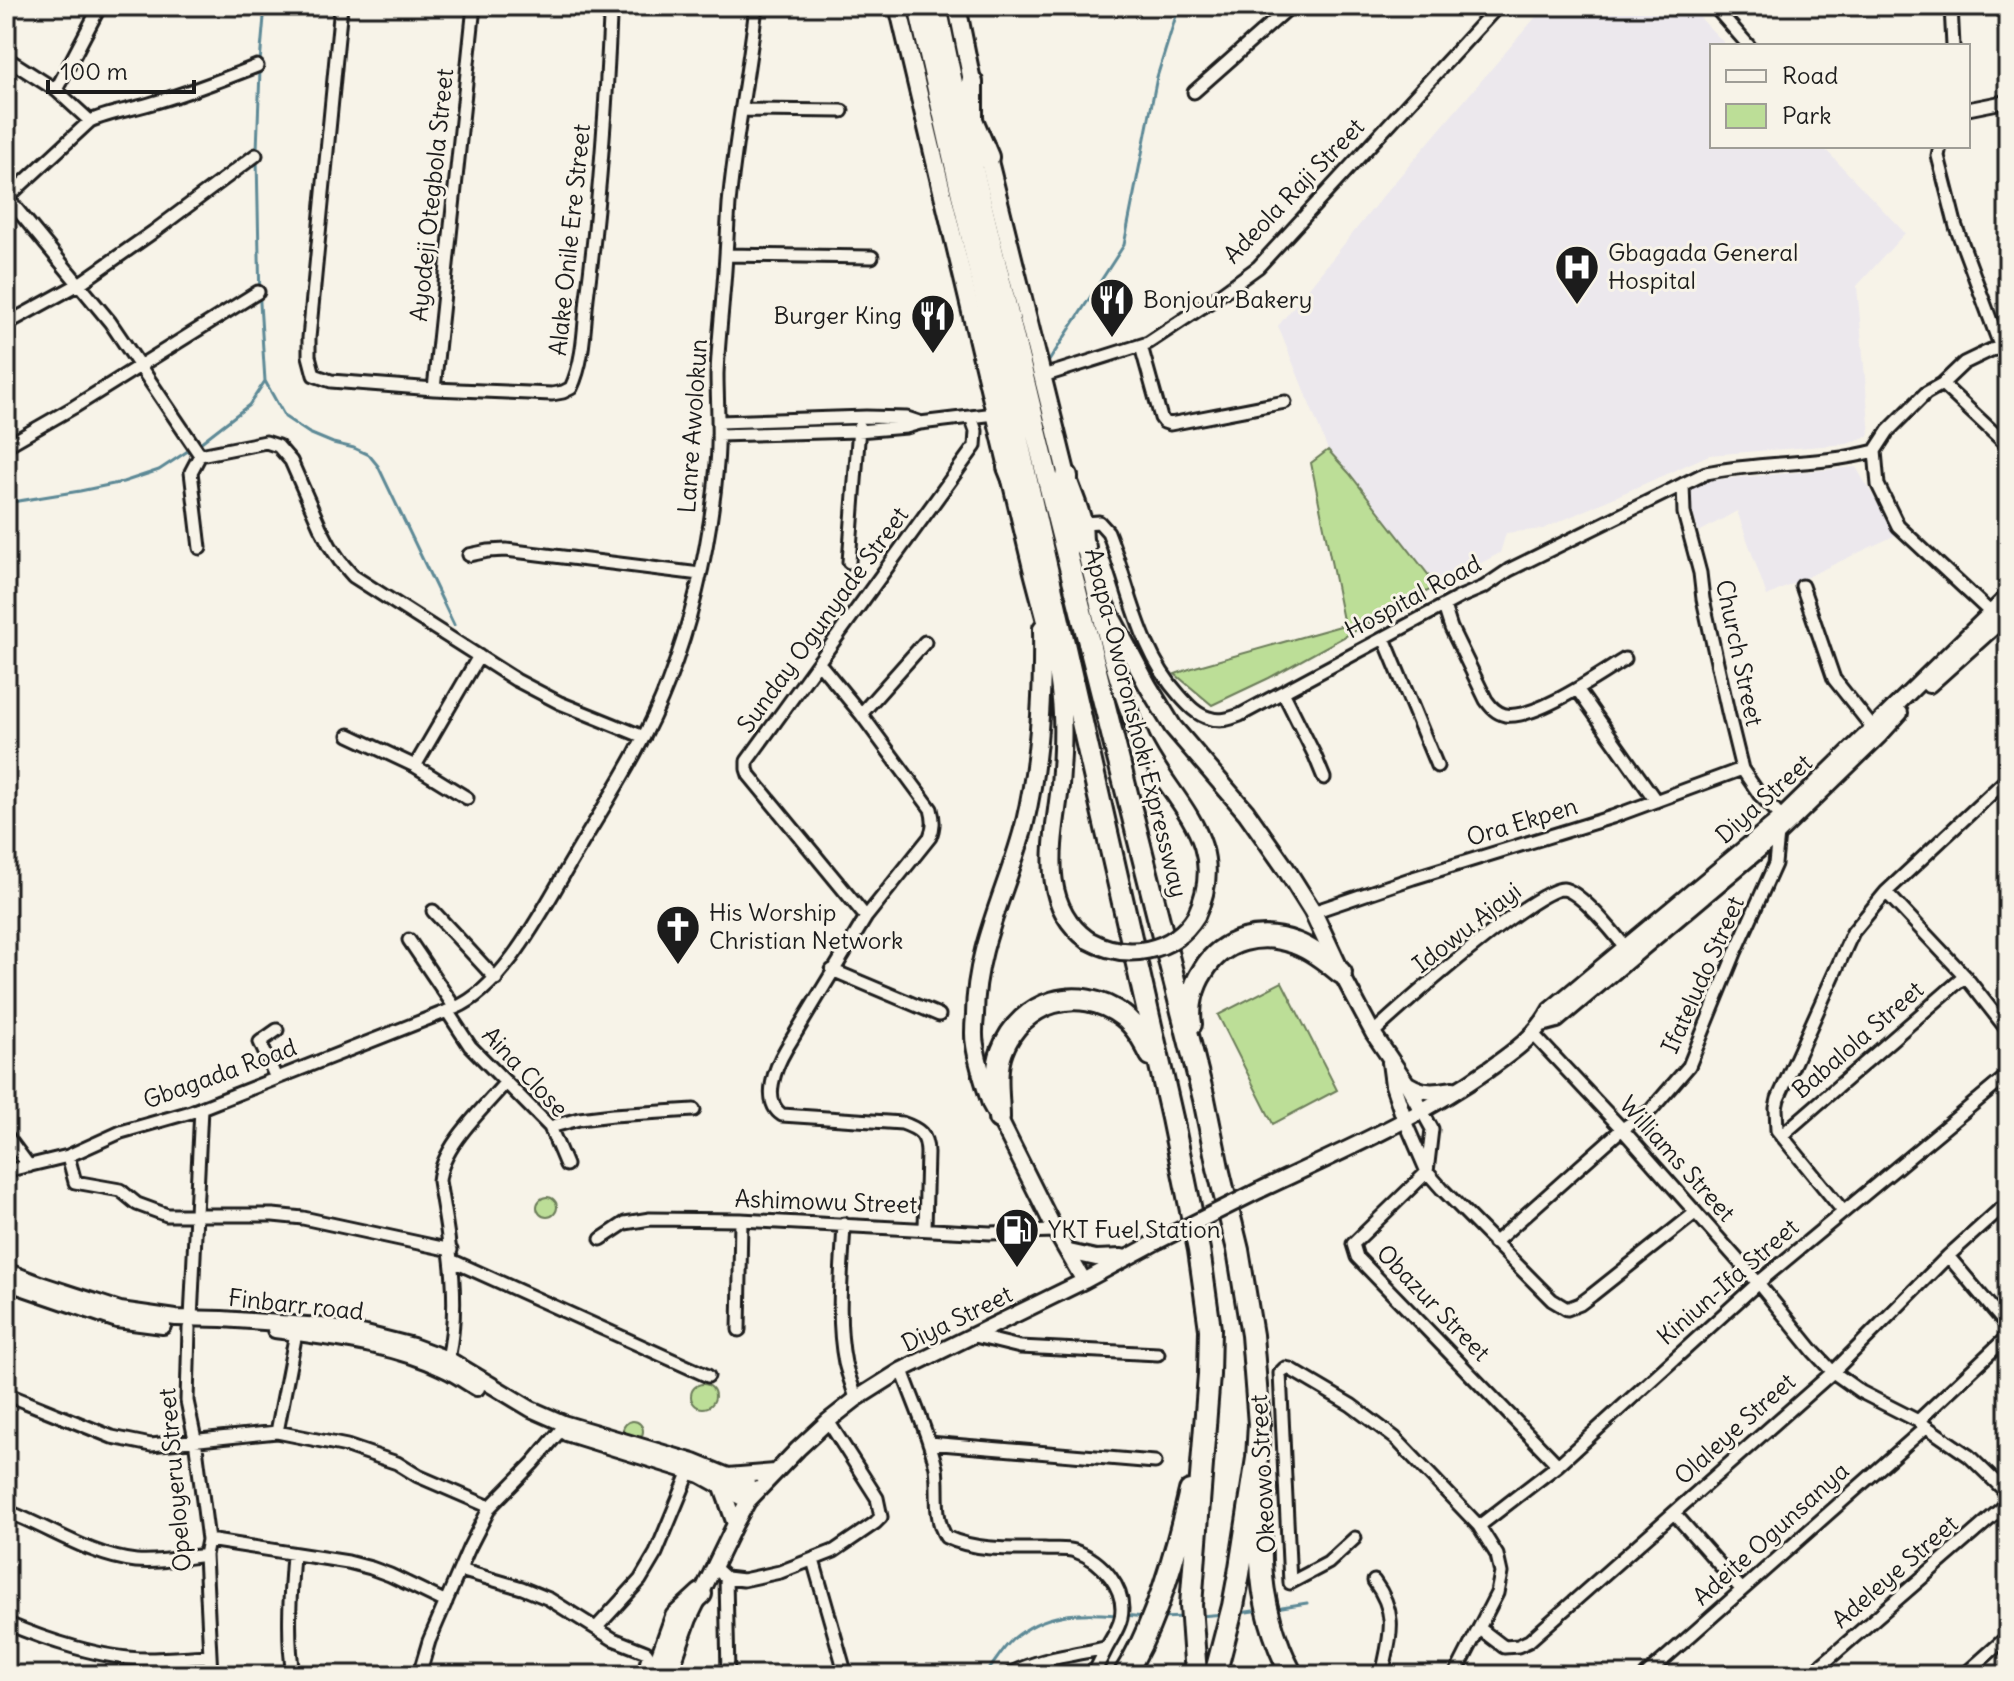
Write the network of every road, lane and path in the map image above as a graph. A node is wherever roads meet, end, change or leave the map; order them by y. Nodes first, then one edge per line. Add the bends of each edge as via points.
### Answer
1 (100, 6) edge
2 (341, 6) edge
3 (474, 6) edge
4 (607, 6) edge
5 (756, 6) edge
6 (898, 6) edge
7 (919, 6) edge
8 (936, 6) edge
9 (957, 6) edge
10 (1291, 6) edge
11 (1498, 6) edge
12 (1714, 6) edge
13 (1953, 6) edge
14 (1747, 44) edge
15 (1953, 44) edge
16 (6, 58) edge
17 (257, 66) dead end
18 (962, 83) junction
19 (56, 90) junction
20 (1194, 92) dead end
21 (2008, 101) edge
22 (1970, 109) edge
23 (742, 110) junction
24 (842, 111) dead end
25 (90, 121) junction
26 (1940, 148) edge
27 (256, 155) dead end
28 (980, 160) junction
29 (7, 196) edge
30 (727, 255) junction
31 (872, 257) dead end
32 (79, 284) junction
33 (258, 292) dead end
34 (6, 324) edge
35 (1141, 346) junction
36 (2004, 347) edge
37 (141, 364) junction
38 (1043, 376) junction
39 (1942, 384) junction
40 (434, 389) junction
41 (1285, 402) dead end
42 (995, 414) junction
43 (859, 417) junction
44 (971, 417) junction
45 (920, 423) junction
46 (719, 428) junction
47 (858, 431) junction
48 (6, 446) edge
49 (2008, 446) edge
50 (195, 447) junction
51 (1875, 451) junction
52 (1016, 464) junction
53 (1058, 480) junction
54 (1683, 484) junction
55 (1074, 520) junction
56 (200, 548) dead end
57 (1076, 551) junction
58 (469, 555) dead end
59 (849, 562) dead end
60 (1038, 562) junction
61 (700, 574) junction
62 (1094, 582) junction
63 (1802, 586) dead end
64 (2008, 596) edge
65 (1444, 606) junction
66 (1041, 607) junction
67 (1990, 612) junction
68 (2008, 614) edge
69 (1384, 638) junction
70 (925, 642) dead end
71 (479, 656) junction
72 (1625, 659) dead end
73 (819, 663) junction
74 (1577, 689) junction
75 (1283, 692) junction
76 (861, 714) junction
77 (1872, 727) junction
78 (349, 735) dead end
79 (644, 737) junction
80 (415, 766) junction
81 (1437, 766) dead end
82 (1742, 769) junction
83 (1324, 778) dead end
84 (2008, 778) edge
85 (467, 798) dead end
86 (1656, 801) junction
87 (1782, 817) junction
88 (1778, 834) junction
89 (1886, 892) junction
90 (433, 911) dead end
91 (1313, 912) junction
92 (866, 917) junction
93 (409, 940) dead end
94 (1625, 947) junction
95 (832, 970) junction
96 (1341, 973) junction
97 (1965, 976) junction
98 (496, 979) junction
99 (451, 1010) junction
100 (939, 1015) dead end
101 (1537, 1029) junction
102 (277, 1030) dead end
103 (2008, 1031) edge
104 (1373, 1033) junction
105 (1389, 1058) junction
106 (2008, 1075) edge
107 (276, 1078) junction
108 (506, 1082) junction
109 (1406, 1082) junction
110 (1462, 1088) junction
111 (1204, 1099) junction
112 (201, 1108) junction
113 (694, 1110) dead end
114 (1422, 1111) junction
115 (999, 1118) junction
116 (1172, 1118) junction
117 (1405, 1121) junction
118 (550, 1127) junction
119 (1622, 1129) junction
120 (1781, 1136) junction
121 (7, 1139) edge
122 (68, 1156) junction
123 (566, 1165) dead end
124 (29, 1166) junction
125 (6, 1171) edge
126 (1427, 1172) junction
127 (2008, 1206) edge
128 (1843, 1211) junction
129 (1695, 1213) junction
130 (196, 1216) junction
131 (741, 1220) junction
132 (844, 1224) junction
133 (925, 1228) junction
134 (1056, 1233) junction
135 (601, 1239) dead end
136 (1494, 1243) junction
137 (1069, 1252) junction
138 (452, 1256) junction
139 (1948, 1256) junction
140 (1126, 1257) junction
141 (6, 1271) edge
142 (6, 1282) edge
143 (1758, 1283) junction
144 (1079, 1284) junction
145 (118, 1315) junction
146 (190, 1324) junction
147 (2008, 1327) edge
148 (739, 1330) dead end
149 (296, 1333) junction
150 (975, 1336) junction
151 (2008, 1336) edge
152 (1158, 1354) dead end
153 (448, 1359) junction
154 (902, 1370) junction
155 (1833, 1372) junction
156 (708, 1376) dead end
157 (6, 1394) edge
158 (856, 1399) junction
159 (828, 1421) junction
160 (1922, 1424) junction
161 (1204, 1426) junction
162 (560, 1431) junction
163 (277, 1432) junction
164 (195, 1439) junction
165 (929, 1443) junction
166 (1257, 1458) junction
167 (1155, 1462) dead end
168 (1558, 1465) junction
169 (699, 1471) junction
170 (775, 1472) junction
171 (725, 1481) junction
172 (2008, 1494) edge
173 (753, 1496) junction
174 (2008, 1503) edge
175 (490, 1507) junction
176 (6, 1511) edge
177 (1674, 1513) junction
178 (735, 1524) junction
179 (1479, 1526) junction
180 (1355, 1538) dead end
181 (208, 1540) junction
182 (205, 1555) junction
183 (293, 1555) junction
184 (813, 1560) junction
185 (714, 1567) junction
186 (460, 1570) junction
187 (726, 1578) junction
188 (1374, 1581) dead end
189 (1742, 1590) junction
190 (701, 1594) joint
191 (446, 1602) junction
192 (683, 1618) junction
193 (6, 1623) edge
194 (597, 1627) junction
195 (1479, 1628) junction
196 (2008, 1636) edge
197 (1107, 1647) junction
198 (209, 1656) junction
199 (1288, 1667) edge
200 (211, 1675) edge
201 (293, 1675) edge
202 (419, 1675) edge
203 (644, 1675) edge
204 (655, 1675) edge
205 (669, 1675) edge
206 (728, 1675) edge
207 (846, 1675) edge
208 (1008, 1675) edge
209 (1093, 1675) edge
210 (1124, 1675) edge
211 (1196, 1675) edge
212 (1215, 1675) edge
213 (1382, 1675) edge
214 (1455, 1675) edge
215 (1646, 1675) edge
216 (1810, 1675) edge
217 (1964, 1675) edge

1 - 19 street
2 - 40 street via 309,338 311,367 314,375 331,381
3 - 40 street, Ayodeji Otegbola Street
4 - 40 street, Alake Onile Ere Street via 605,121 590,276 571,388 552,394
5 - 23 street, Lanre Awolokun
6 - 42 main road, Apapa-Oworonshoki Expressway
7 - 52 highway, Apapa-Oworonshoki Expressway
8 - 18 highway, Apapa-Oworonshoki Expressway
9 - 18 main road, Apapa-Oworonshoki Expressway
10 - 20 street
11 - 35 street, Adeola Raji Street via 1258,267
12 - 14 street
13 - 15 street
16 - 19 street
17 - 25 street
18 - 28 highway, Apapa-Oworonshoki Expressway
18 - 28 highway
19 - 25 street
21 - 22 street
23 - 24 street
23 - 30 street, Lanre Awolokun
25 - 29 street
26 - 36 street via 1956,227
27 - 32 street
28 - 38 main road, Apapa-Oworonshoki Expressway
28 - 53 highway, Apapa-Oworonshoki Expressway
29 - 32 street
30 - 31 street
30 - 46 street, Lanre Awolokun via 717,373
32 - 34 street
32 - 37 street
33 - 37 street
35 - 38 street, Adeola Raji Street
35 - 41 street via 1164,422
36 - 39 street via 1964,363
37 - 48 street
37 - 50 street
38 - 53 main road, Apapa-Oworonshoki Expressway
39 - 49 street
39 - 51 street via 1888,431
42 - 44 street
42 - 52 main road, Apapa-Oworonshoki Expressway
43 - 45 street
43 - 46 street
43 - 47 street
44 - 45 street
44 - 73 street, Sunday Ogunyade Street via 975,446
45 - 47 street
46 - 47 street
46 - 61 street, Lanre Awolokun
47 - 59 street
50 - 56 street via 191,472
50 - 71 street via 266,442 278,446 291,461 330,546 353,576
51 - 54 street, Hospital Road via 1729,468
51 - 67 street via 1878,485 1898,526
52 - 60 highway, Apapa-Oworonshoki Expressway
52 - 60 highway
53 - 55 highway
53 - 57 highway, Apapa-Oworonshoki Expressway
54 - 65 street, Hospital Road
54 - 82 street, Church Street via 1684,513
55 - 57 highway
55 - 75 street, Hospital Road via 1099,522 1108,532 1145,640 1189,706 1211,719 1228,719
57 - 62 main road, Apapa-Oworonshoki Expressway
57 - 111 highway, Apapa-Oworonshoki Expressway
58 - 61 street via 506,550
60 - 66 main road, Apapa-Oworonshoki Expressway
60 - 116 highway, Apapa-Oworonshoki Expressway
61 - 79 street, Lanre Awolokun via 669,681
62 - 66 main road, bridge via 1132,719 1153,764 1202,840 1208,870 1196,916 1180,936 1161,947 1129,952 1097,945 1064,915 1052,876 1061,701
62 - 91 main road via 1173,727 1246,812
63 - 77 street via 1834,679
64 - 67 main road, Diya Street
65 - 69 street, Hospital Road
65 - 74 street via 1493,709 1523,715
66 - 115 main road via 1040,720 1025,822 978,969 974,1043
67 - 77 main road, Diya Street
68 - 88 main road, Diya Street
69 - 75 street, Hospital Road
69 - 81 street
70 - 76 street
71 - 79 street via 560,703
71 - 80 street
72 - 74 street
73 - 76 street
73 - 92 street, Sunday Ogunyade Street via 747,761 747,769
74 - 86 street
75 - 83 street
76 - 92 street via 934,819 930,837
77 - 87 main road, Diya Street
78 - 80 street
79 - 98 street, Lanre Awolokun via 551,897
80 - 85 street
82 - 86 street, Ora Ekpen
82 - 87 street, Church Street
84 - 89 street
86 - 91 street, Ora Ekpen
87 - 94 main road, Diya Street
88 - 101 main road, Diya Street via 1557,1020
88 - 119 street, Ifateludo Street via 1775,864 1689,1066 1651,1110
89 - 97 street
89 - 120 street via 1853,932 1788,1075 1776,1108
90 - 98 street
91 - 96 main road
92 - 95 street
93 - 99 street, Aina Close
94 - 101 main road, Diya Street via 1550,1010
94 - 104 street, Idowu Ajayi via 1577,895 1561,889 1550,892 1515,913
95 - 100 street
95 - 133 street via 779,1062 772,1103 782,1115 902,1123 923,1133
96 - 104 main road
96 - 111 highway via 1296,943 1266,937 1236,941 1223,949 1199,978 1190,1014
97 - 103 street
97 - 120 street, Babalola Street
98 - 99 street, Lanre Awolokun
99 - 107 street, Gbagada Road
99 - 108 street, Aina Close via 470,1046
101 - 110 main road, Diya Street
101 - 119 street, Williams Street
102 - 107 street via 260,1042
104 - 105 main road
105 - 109 main road
105 - 117 main road
106 - 128 street, Kiniun-Ifa Street
107 - 112 street, Gbagada Road
108 - 118 street, Aina Close
108 - 138 street via 450,1148 440,1171
109 - 110 main road via 1420,1091
109 - 114 main road
110 - 114 main road, Diya Street
111 - 166 highway, Apapa-Oworonshoki Expressway via 1250,1320
112 - 122 street, Gbagada Road via 121,1132
112 - 130 street, Opeloyeru Street
113 - 118 street via 579,1119
114 - 117 main road, Diya Street
114 - 126 street via 1432,1129
115 - 116 highway via 998,1069 1007,1040 1026,1016 1063,999 1108,1007 1134,1026 1150,1054
115 - 134 main road
116 - 161 highway, Apapa-Oworonshoki Expressway via 1210,1329
117 - 126 street
117 - 140 main road, Diya Street, bridge
118 - 123 street, Aina Close
119 - 129 street, Williams Street
119 - 136 street, Ifateludo Street
120 - 128 street
121 - 124 street
122 - 124 street, Gbagada Road
122 - 130 street via 75,1182 120,1190 137,1204 167,1215
124 - 125 street, Gbagada Road
126 - 136 street
126 - 168 street, Obazur Street via 1353,1244 1357,1257
127 - 139 street, Olaleye Street
128 - 143 street, Kiniun-Ifa Street
129 - 136 street via 1567,1309
129 - 143 street, Williams Street
130 - 138 street via 303,1218
130 - 146 street, Opeloyeru Street
131 - 132 street, Ashimowu Street
131 - 135 street, Ashimowu Street via 650,1219 625,1223
131 - 148 street
132 - 133 street, Ashimowu Street
132 - 158 street via 842,1333
133 - 134 street, Ashimowu Street
134 - 137 main road
134 - 144 main road
137 - 140 main road
137 - 144 main road
138 - 153 street via 454,1326
138 - 156 street
139 - 147 street
139 - 155 street, Olaleye Street
140 - 144 main road, Diya Street
141 - 145 main road, Finbarr road
142 - 145 main road, Finbarr road
143 - 155 street, Williams Street
143 - 168 street, Kiniun-Ifa Street
144 - 150 main road, Diya Street
145 - 146 main road, Finbarr road
146 - 149 main road, Finbarr road
146 - 153 main road, Finbarr road via 222,1319 321,1326
146 - 164 street, Opeloyeru Street via 187,1401
149 - 162 main road, Finbarr road via 409,1355
149 - 163 street
150 - 152 street via 1020,1347
150 - 154 main road, Diya Street
151 - 160 street, Adeite Ogunsanya
153 - 169 main road, Finbarr road via 531,1409
154 - 158 main road, Diya Street
154 - 165 street
155 - 160 street, Williams Street
155 - 177 street, Olaleye Street
157 - 164 street via 132,1442
158 - 159 main road, Diya Street
159 - 170 main road, Diya Street
159 - 184 street via 877,1498 881,1517
160 - 172 street, Williams Street via 1969,1456
160 - 189 street, Adeite Ogunsanya
161 - 210 highway via 1168,1570
161 - 211 highway via 1191,1605
162 - 169 main road, Finbarr road
162 - 175 street
163 - 164 street
163 - 175 street via 371,1453
164 - 181 street, Opeloyeru Street
165 - 167 street
165 - 197 street via 939,1522 946,1537 970,1546 1073,1550 1104,1569 1119,1594 1121,1612
166 - 199 highway via 1264,1587
166 - 212 highway via 1233,1606
168 - 179 street, Kiniun-Ifa Street
169 - 171 main road
169 - 194 street via 640,1580
170 - 171 main road
170 - 173 main road, Diya Street
171 - 173 main road
171 - 178 main road
173 - 178 main road, Diya Street
174 - 216 street, Adeleye Street
175 - 186 street
176 - 182 street via 122,1558 162,1561
177 - 189 street
177 - 195 street, Olaleye Street via 1529,1641 1504,1647
178 - 185 main road, Diya Street
179 - 180 street, Okeowo Street via 1395,1438 1351,1405 1285,1368 1280,1373 1290,1583 1328,1563
179 - 195 street, Okeowo Street via 1497,1555 1501,1573
181 - 182 street, Opeloyeru Street
181 - 183 street
182 - 198 street, Opeloyeru Street
183 - 191 street via 371,1568
183 - 201 street
184 - 187 street via 743,1580
184 - 207 street
185 - 187 street
185 - 190 main road, Diya Street
186 - 191 street
186 - 194 street via 549,1599
187 - 206 street
188 - 213 street via 1390,1612
189 - 215 street, Adeite Ogunsanya
190 - 192 highway
191 - 202 street
192 - 204 highway
192 - 205 main road
193 - 198 street via 111,1655
194 - 203 street via 646,1652
195 - 214 street, Okeowo Street
196 - 217 street
197 - 208 street via 1042,1661
197 - 209 street
198 - 200 street, Opeloyeru Street

